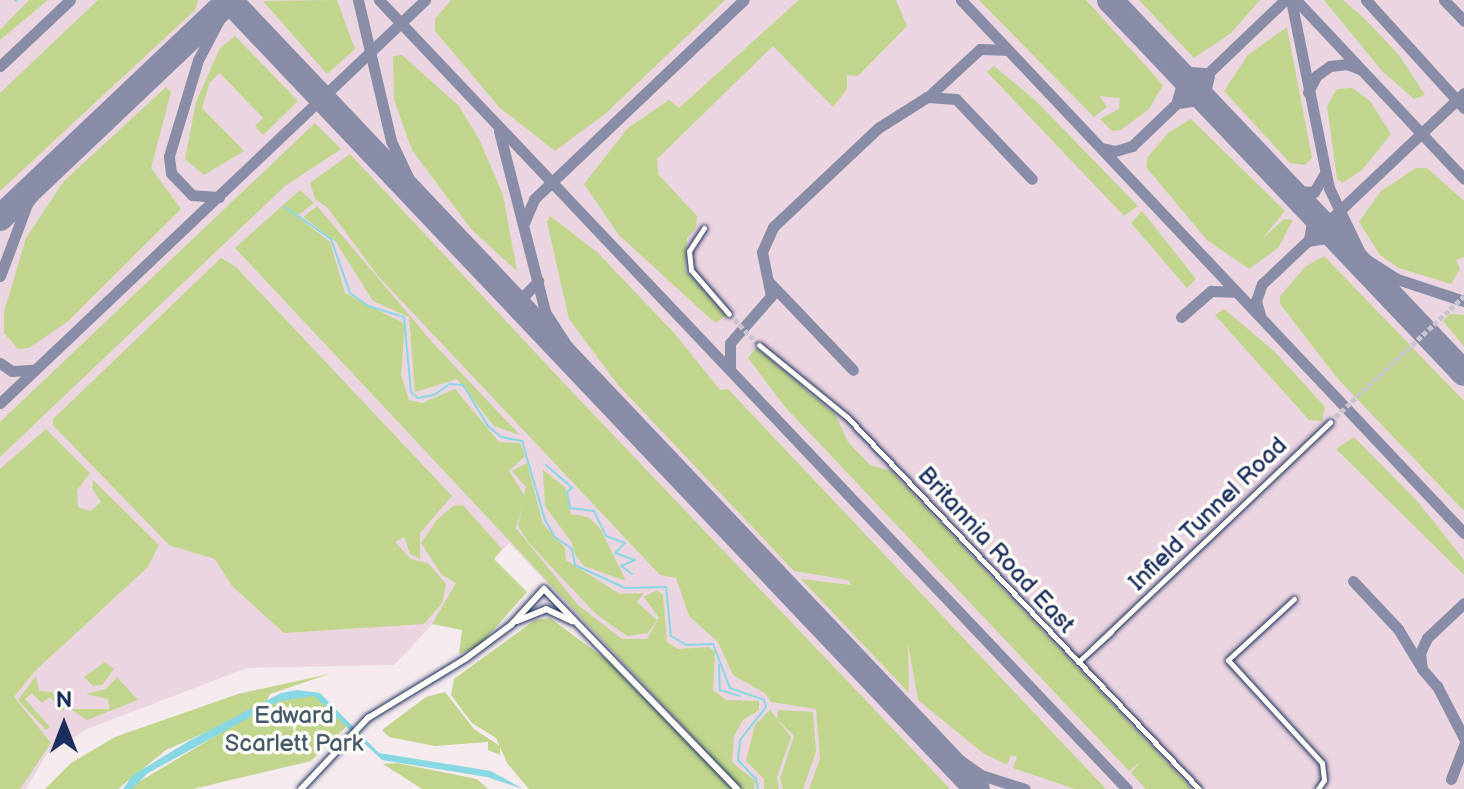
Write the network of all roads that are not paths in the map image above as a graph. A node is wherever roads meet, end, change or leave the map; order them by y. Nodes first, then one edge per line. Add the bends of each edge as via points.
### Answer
1 (704, 228) dead end
2 (729, 314) tunnel mouth
3 (759, 345) tunnel mouth
4 (1330, 422) tunnel mouth
5 (1294, 599) dead end
6 (511, 625) junction
7 (585, 631) junction
8 (1078, 662) junction
9 (301, 789) edge
10 (737, 789) edge
11 (1199, 789) edge
12 (1318, 789) edge

1 - 2 street via 689,251 691,270
3 - 8 street, Britannia Road East via 847,417
4 - 8 street, Infield Tunnel Road
5 - 12 street via 1228,660 1322,763 1324,780
6 - 7 street via 535,611 551,609
6 - 7 street via 544,589
6 - 9 street via 378,711
7 - 10 street
8 - 11 street, Britannia Road East

